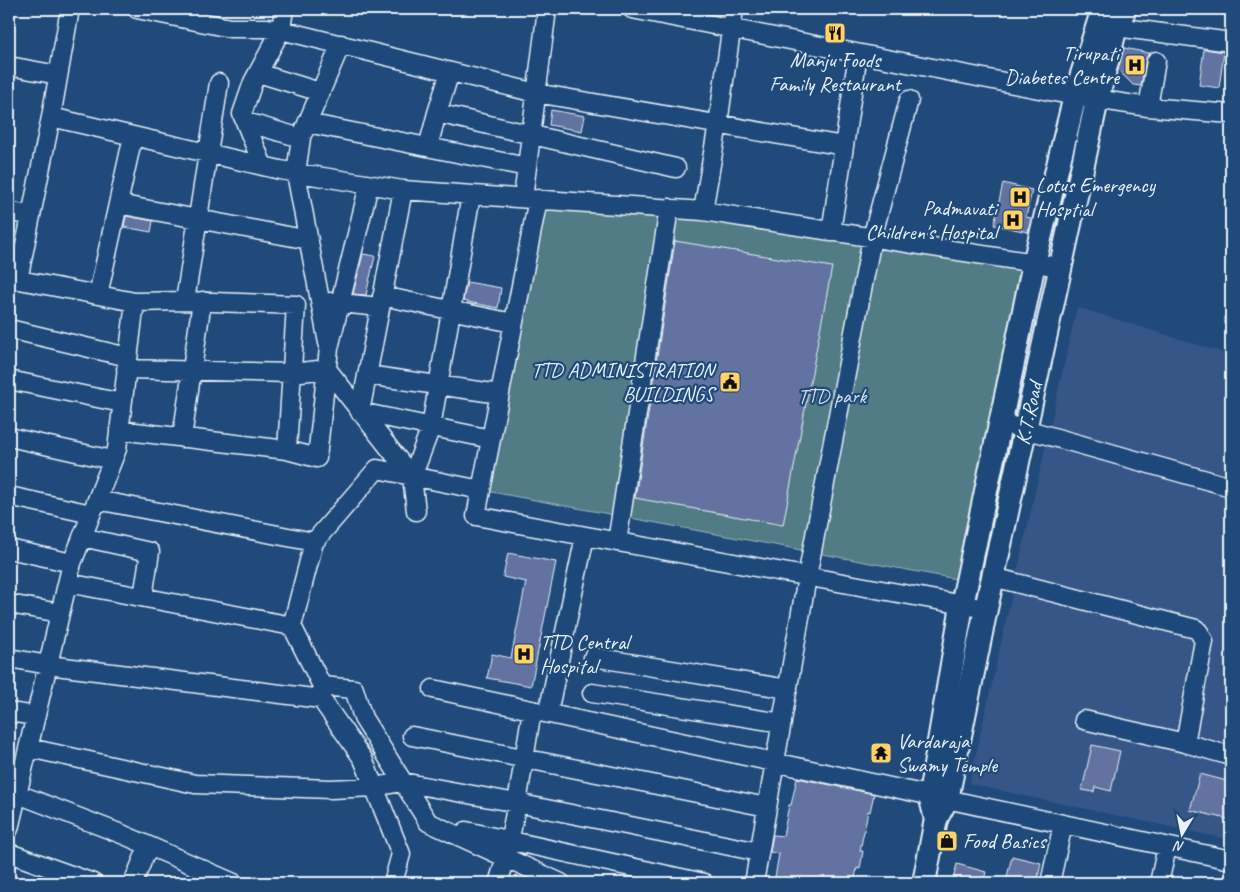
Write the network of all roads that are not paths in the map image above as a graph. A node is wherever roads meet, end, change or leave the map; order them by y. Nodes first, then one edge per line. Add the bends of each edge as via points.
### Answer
1 (70, 9) edge
2 (138, 9) edge
3 (284, 9) edge
4 (547, 9) edge
5 (632, 9) edge
6 (734, 9) edge
7 (1103, 9) edge
8 (1120, 18) edge
9 (731, 29) junction
10 (281, 30) junction
11 (1231, 42) edge
12 (341, 44) junction
13 (858, 54) junction
14 (1156, 61) dead end
15 (9, 66) edge
16 (450, 72) junction
17 (258, 73) junction
18 (58, 75) junction
19 (219, 83) dead end
20 (320, 92) junction
21 (536, 93) junction
22 (1075, 96) junction
23 (909, 100) dead end
24 (1097, 100) junction
25 (1148, 107) junction
26 (437, 113) junction
27 (1231, 114) edge
28 (51, 117) junction
29 (246, 122) junction
30 (718, 124) junction
31 (304, 131) junction
32 (531, 135) junction
33 (133, 136) junction
34 (844, 146) junction
35 (428, 147) junction
36 (208, 153) junction
37 (264, 166) junction
38 (527, 167) junction
39 (676, 168) dead end
40 (296, 172) junction
41 (369, 185) junction
42 (403, 190) junction
43 (471, 195) junction
44 (530, 199) junction
45 (118, 204) junction
46 (669, 208) junction
47 (703, 211) junction
48 (9, 212) edge
49 (31, 215) junction
50 (198, 218) junction
51 (831, 232) junction
52 (872, 238) junction
53 (308, 240) junction
54 (1034, 263) junction
55 (1060, 267) junction
56 (13, 279) edge
57 (98, 295) junction
58 (193, 301) junction
59 (381, 301) junction
60 (134, 302) junction
61 (320, 302) junction
62 (340, 303) junction
63 (296, 305) junction
64 (452, 310) junction
65 (513, 323) junction
66 (9, 329) edge
67 (329, 348) junction
68 (127, 363) junction
69 (326, 370) junction
70 (192, 371) junction
71 (292, 373) junction
72 (366, 375) junction
73 (9, 380) edge
74 (438, 385) junction
75 (500, 394) junction
76 (122, 403) junction
77 (360, 412) junction
78 (1000, 423) junction
79 (431, 427) junction
80 (1025, 429) junction
81 (119, 430) junction
82 (9, 437) edge
83 (182, 438) junction
84 (491, 439) junction
85 (287, 450) junction
86 (112, 460) junction
87 (412, 477) junction
88 (1231, 487) edge
89 (481, 490) junction
90 (9, 496) edge
91 (94, 507) junction
92 (416, 511) dead end
93 (585, 536) junction
94 (82, 537) junction
95 (314, 542) junction
96 (617, 542) junction
97 (9, 549) edge
98 (72, 563) junction
99 (807, 576) junction
100 (993, 577) junction
101 (68, 583) junction
102 (143, 597) junction
103 (9, 604) edge
104 (962, 605) junction
105 (986, 609) junction
106 (60, 613) junction
107 (292, 626) junction
108 (593, 657) dead end
109 (9, 658) edge
110 (48, 665) junction
111 (433, 689) dead end
112 (788, 689) junction
113 (321, 692) junction
114 (592, 693) dead end
115 (9, 712) edge
116 (540, 712) junction
117 (36, 716) junction
118 (1084, 720) dead end
119 (782, 723) junction
120 (412, 736) dead end
121 (1185, 743) junction
122 (29, 748) junction
123 (1231, 756) edge
124 (524, 758) junction
125 (775, 762) junction
126 (16, 782) edge
127 (402, 782) junction
128 (374, 788) junction
129 (939, 797) junction
130 (517, 803) junction
131 (767, 808) junction
132 (1063, 824) junction
133 (9, 829) edge
134 (148, 847) junction
135 (1167, 847) junction
136 (507, 849) junction
137 (9, 852) edge
138 (759, 852) junction
139 (1231, 860) edge
140 (93, 883) edge
141 (133, 883) edge
142 (234, 883) edge
143 (393, 883) edge
144 (498, 883) edge
145 (561, 883) edge
146 (704, 883) edge
147 (754, 883) edge
148 (924, 883) edge
149 (1050, 883) edge
150 (1159, 883) edge

1 - 18 street
2 - 10 street via 230,28
3 - 10 street
4 - 21 street
5 - 9 street
6 - 9 street
7 - 22 main road, K.T.Road
8 - 11 street
8 - 24 main road, K.T.Road
9 - 13 street
9 - 30 street
10 - 12 street
10 - 17 street
12 - 16 street
12 - 20 street
13 - 22 street
13 - 34 street
14 - 25 street
15 - 18 street
16 - 21 street
16 - 26 street
17 - 20 street
17 - 29 street via 242,114
18 - 28 street
19 - 36 street
20 - 31 street
21 - 30 street
21 - 32 street
22 - 24 street
22 - 54 main road, K.T.Road
23 - 52 street
24 - 25 street
24 - 55 main road, K.T.Road
25 - 27 street
26 - 32 street
26 - 35 street
28 - 33 street
28 - 49 street
29 - 31 street
29 - 37 street
30 - 34 street
30 - 47 street
31 - 35 street
31 - 40 street
32 - 38 street
32 - 39 street
33 - 36 street
33 - 45 street
34 - 51 street
35 - 38 street
36 - 37 street
36 - 50 street
37 - 40 street
38 - 44 street
40 - 41 street
40 - 53 street
41 - 42 street
41 - 62 street
42 - 43 street
42 - 59 street
43 - 44 street
43 - 64 street
44 - 46 street
44 - 65 street
45 - 50 street
45 - 57 street
46 - 47 street
46 - 96 street
47 - 51 street
48 - 49 street
49 - 56 street
50 - 53 street
50 - 58 street
51 - 52 street
52 - 54 street
52 - 99 street
53 - 61 street
54 - 55 street
54 - 78 main road, K.T.Road
55 - 80 main road, K.T.Road
56 - 57 street
57 - 60 street
58 - 60 street
58 - 63 street
58 - 70 street
59 - 62 street
59 - 64 street
59 - 72 street
60 - 68 street
61 - 62 street
61 - 63 street
61 - 67 street
62 - 67 street
63 - 71 street
64 - 65 street
64 - 74 street
65 - 75 street
66 - 68 street
67 - 69 street
68 - 70 street
68 - 76 street
69 - 71 street
69 - 77 street
69 - 85 street via 317,458
70 - 71 street
70 - 83 street
71 - 85 street
72 - 74 street
72 - 77 street
73 - 76 street
74 - 75 street
74 - 79 street
75 - 84 street
76 - 81 street
77 - 79 street
77 - 87 street
78 - 80 street
78 - 104 main road, K.T.Road
79 - 84 street
79 - 87 street
80 - 88 street
80 - 100 main road, K.T.Road
81 - 83 street
81 - 86 street
82 - 86 street
83 - 85 street
84 - 89 street
86 - 91 street
87 - 89 street
87 - 92 street
87 - 95 street via 377,469
89 - 93 street via 476,516
90 - 91 street
91 - 94 street
91 - 95 street
93 - 96 street
93 - 116 street
94 - 98 street
94 - 102 street via 150,552
95 - 107 street
96 - 99 street
97 - 98 street
98 - 101 street
99 - 104 street
99 - 112 street
100 - 105 main road, K.T.Road
100 - 121 street via 1196,629 1204,642
101 - 102 street
101 - 106 street
102 - 107 street
103 - 106 street
104 - 105 street
104 - 129 main road, K.T.Road
105 - 129 main road, K.T.Road
106 - 110 street
107 - 113 street
108 - 112 street
109 - 110 street
110 - 113 street
110 - 117 street
111 - 116 street
112 - 119 street
113 - 127 street via 354,689 363,718
113 - 128 street via 362,759
114 - 119 street
115 - 117 street
116 - 124 street
116 - 125 street
117 - 122 street
118 - 121 street
119 - 125 street
120 - 124 street
121 - 123 street
122 - 126 street
122 - 128 street via 195,784
124 - 130 street
124 - 131 street
125 - 129 street
125 - 131 street
126 - 133 street
126 - 134 street
127 - 128 street
127 - 130 street
127 - 136 street via 428,822
128 - 143 street via 401,854
129 - 132 street
129 - 148 main road, K.T.Road
130 - 136 street
130 - 138 street
131 - 138 street
132 - 135 street
132 - 149 street
134 - 141 street
134 - 142 street
135 - 139 street
135 - 150 street
136 - 144 street
136 - 145 street
136 - 146 street
137 - 140 street
138 - 147 street

